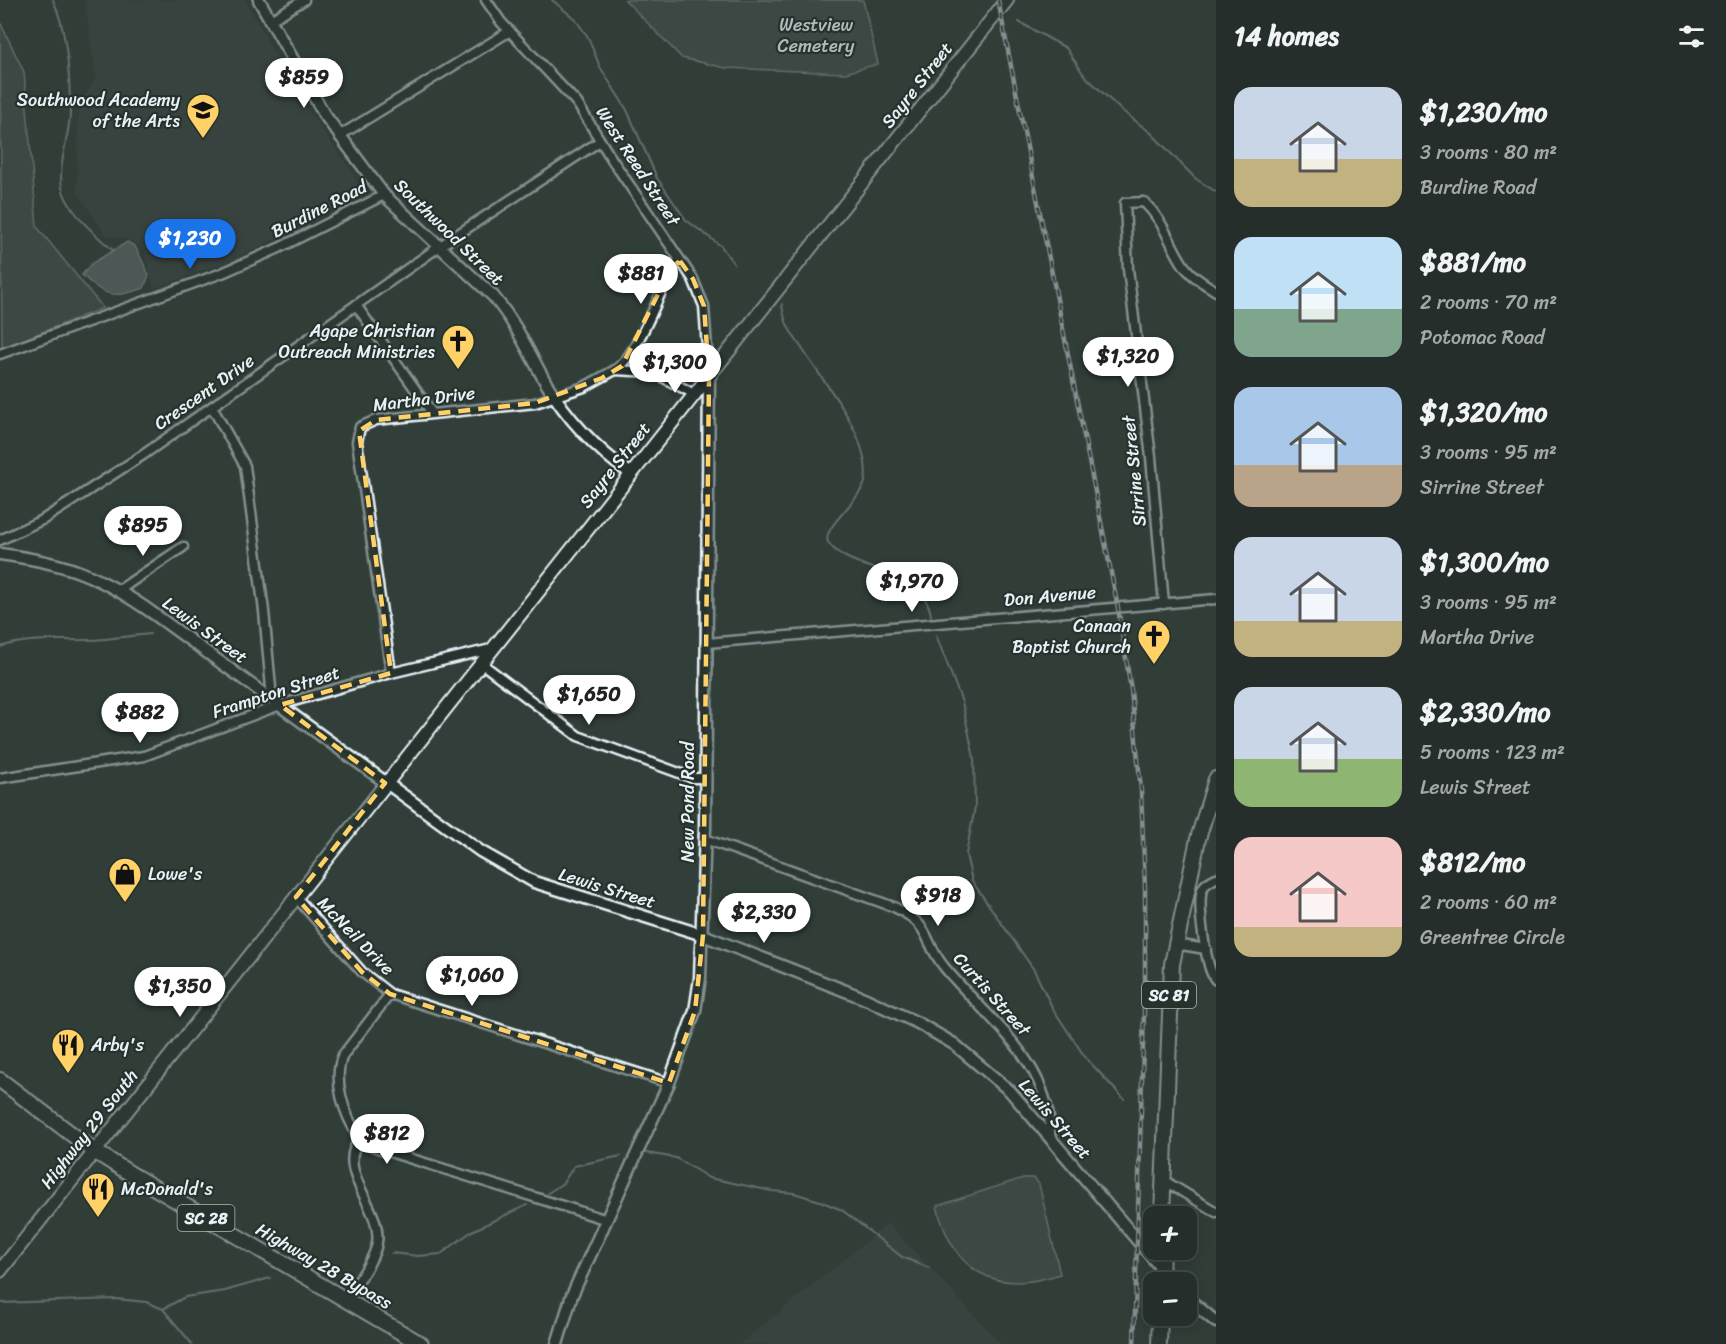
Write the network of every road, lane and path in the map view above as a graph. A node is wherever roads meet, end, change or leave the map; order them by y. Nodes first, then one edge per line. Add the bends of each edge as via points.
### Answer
1 (259, 0) edge
2 (304, 0) edge
3 (486, 0) edge
4 (1006, 0) edge
5 (269, 21) junction
6 (510, 31) junction
7 (339, 136) junction
8 (600, 141) junction
9 (384, 195) junction
10 (440, 246) junction
11 (680, 261) junction
12 (1216, 291) edge
13 (356, 305) junction
14 (0, 354) edge
15 (615, 370) junction
16 (709, 376) junction
17 (694, 394) junction
18 (556, 398) junction
19 (212, 407) junction
20 (432, 413) junction
21 (631, 474) junction
22 (0, 540) edge
23 (183, 547) dead end
24 (0, 554) edge
25 (119, 590) junction
26 (1216, 599) edge
27 (1164, 604) junction
28 (707, 643) junction
29 (492, 649) junction
30 (481, 663) junction
31 (391, 673) junction
32 (276, 702) junction
33 (0, 778) edge
34 (705, 778) junction
35 (1216, 779) edge
36 (385, 783) junction
37 (705, 839) junction
38 (1216, 878) edge
39 (296, 897) junction
40 (704, 935) junction
41 (1175, 944) junction
42 (1206, 949) junction
43 (1216, 980) edge
44 (390, 994) junction
45 (0, 1080) edge
46 (669, 1083) junction
47 (360, 1138) junction
48 (1050, 1138) junction
49 (94, 1151) junction
50 (1163, 1180) junction
51 (1162, 1206) edge
52 (1216, 1212) edge
53 (604, 1219) junction
54 (0, 1271) edge
55 (1158, 1272) edge
56 (346, 1300) junction
57 (1197, 1306) edge
58 (1216, 1322) edge
59 (1160, 1326) edge
60 (421, 1344) edge
61 (557, 1344) edge
62 (1159, 1344) edge

1 - 5 street, Southwood Street
2 - 5 street
3 - 6 street, West Reed Street
4 - 16 main road, Sayre Street
5 - 7 street, Southwood Street
6 - 7 street
6 - 8 street, West Reed Street via 578,103
7 - 9 street, Southwood Street
8 - 10 street, Crescent Drive
8 - 11 street, West Reed Street
9 - 10 street, Southwood Street
9 - 14 street, Burdine Road via 222,273
10 - 13 street, Crescent Drive
10 - 18 street, Southwood Street via 508,315
11 - 15 street via 671,268 636,343 622,366
11 - 16 street, West Reed Street via 704,306
12 - 27 street, Sirrine Street via 1197,280 1181,263 1157,214 1144,202 1125,203
13 - 19 street, Crescent Drive
13 - 20 street
15 - 17 street, Martha Drive via 653,372
15 - 18 street, Martha Drive
16 - 17 main road, Sayre Street
16 - 28 street, New Pond Road
17 - 21 main road, Sayre Street
18 - 20 street, Martha Drive via 524,405
18 - 21 street, Southwood Street via 573,423
19 - 22 street, Crescent Drive via 69,504
19 - 32 street via 244,466
20 - 31 street, Martha Drive via 376,420 360,427 357,437
21 - 29 main road, Sayre Street
23 - 25 street
24 - 25 street, Lewis Street via 62,564
25 - 32 street, Lewis Street
26 - 27 street, Don Avenue
27 - 28 street, Don Avenue
28 - 34 street, New Pond Road
29 - 30 main road, Sayre Street
29 - 31 street, Frampton Street
30 - 34 street via 578,736 693,778
30 - 36 main road, Sayre Street
31 - 32 street, Frampton Street
32 - 33 street, Frampton Street via 144,756
32 - 36 street, Lewis Street
34 - 37 street, New Pond Road
35 - 41 main road, SC 81
36 - 39 main road, Highway 29 South
36 - 40 street, Lewis Street via 518,874 553,889
37 - 40 street, New Pond Road
37 - 48 street, Curtis Street via 915,918 945,968 1027,1057 1048,1108
38 - 42 street via 1201,891
39 - 44 street, McNeil Drive via 363,972
39 - 49 main road, Highway 29 South
40 - 46 street, New Pond Road via 695,1011
40 - 48 street, Lewis Street via 866,999 954,1044 996,1077
41 - 42 street
41 - 50 main road, SC 81 via 1169,1000
42 - 43 street via 1208,968
44 - 46 street, McNeil Drive
44 - 47 street via 338,1065 339,1088
45 - 49 main road, Highway 28 Bypass / SC 28
46 - 53 street, New Pond Road
47 - 53 street via 380,1149
47 - 56 street via 353,1152 353,1169 374,1215 378,1241
48 - 55 street, Lewis Street
49 - 54 main road, Highway 29 South
49 - 56 main road, Highway 28 Bypass / SC 28
50 - 51 main road, SC 81
50 - 52 street
53 - 61 street, New Pond Road via 565,1311
56 - 60 main road, Highway 28 Bypass / SC 28
57 - 58 street
59 - 62 main road

